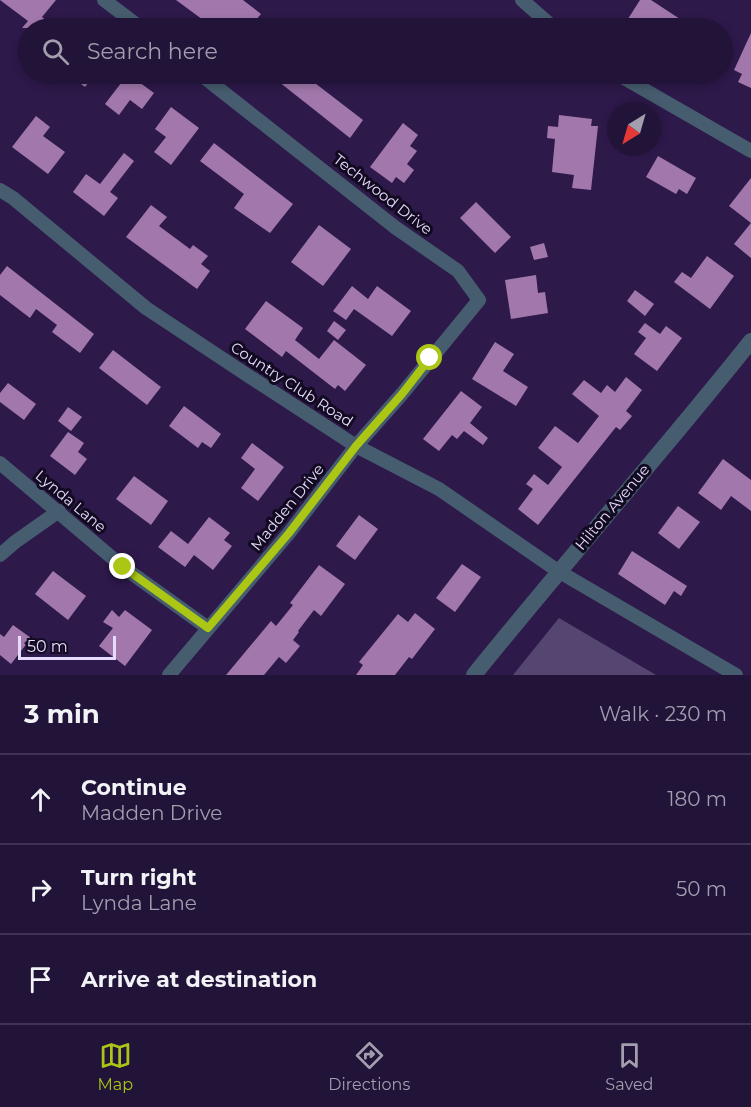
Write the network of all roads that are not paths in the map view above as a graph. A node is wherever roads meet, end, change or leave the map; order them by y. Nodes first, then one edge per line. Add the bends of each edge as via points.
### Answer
1 (104, 0) edge
2 (522, 0) edge
3 (128, 18) edge
4 (543, 18) edge
5 (213, 84) edge
6 (634, 84) edge
7 (751, 151) edge
8 (0, 190) edge
9 (751, 341) edge
10 (430, 358) joint
11 (356, 446) junction
12 (0, 462) edge
13 (59, 511) junction
14 (0, 555) edge
15 (558, 571) junction
16 (208, 628) junction
17 (169, 675) edge
18 (474, 675) edge
19 (736, 675) edge

1 - 3 street
2 - 4 street
5 - 10 street, Techwood Drive via 396,228 458,271 479,300
6 - 7 street
8 - 11 street, Country Club Road via 146,308
9 - 15 street, Hilton Avenue
10 - 11 street, Madden Drive
11 - 15 street, Country Club Road via 439,489
11 - 16 street, Madden Drive
12 - 13 street, Lynda Lane
13 - 14 street
13 - 16 street, Lynda Lane via 123,567
15 - 18 street, Hilton Avenue
15 - 19 street, Country Club Road
16 - 17 street, Madden Drive

